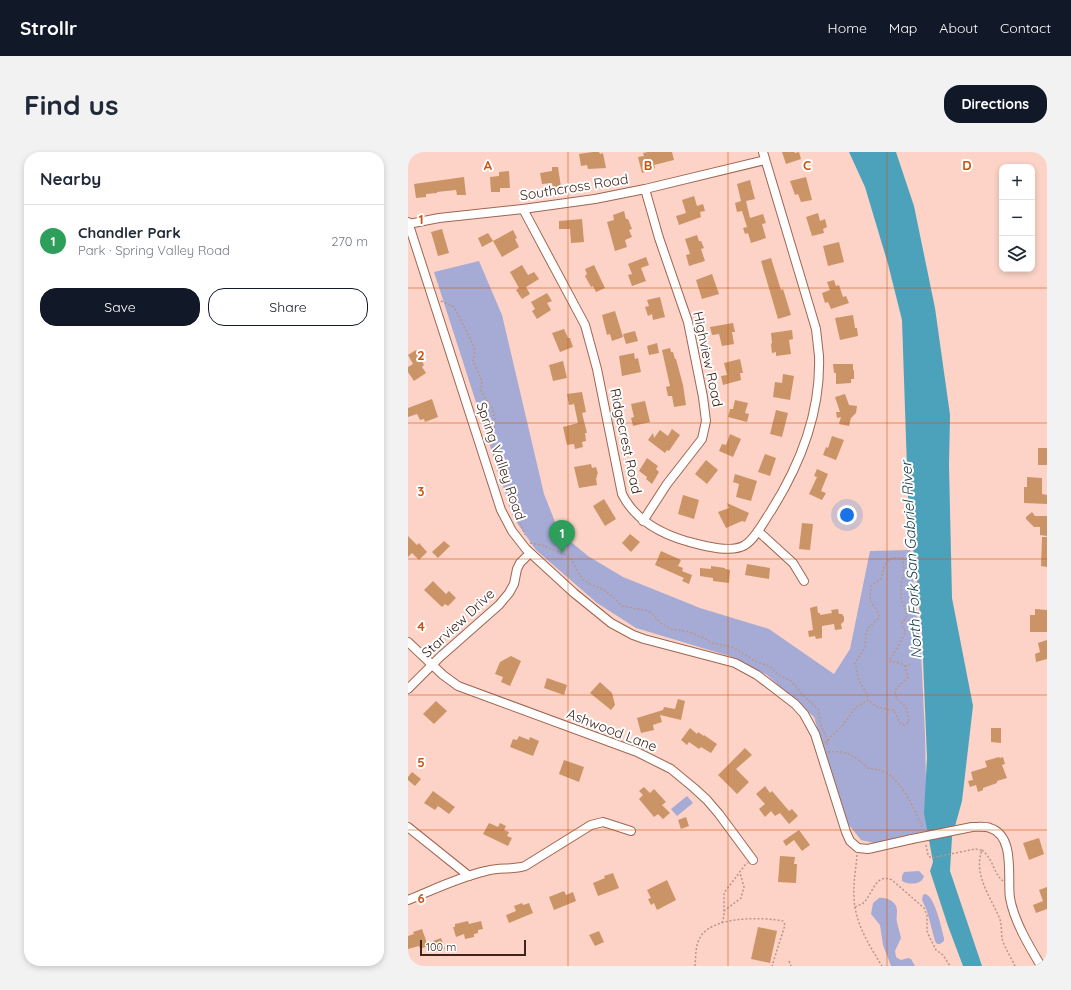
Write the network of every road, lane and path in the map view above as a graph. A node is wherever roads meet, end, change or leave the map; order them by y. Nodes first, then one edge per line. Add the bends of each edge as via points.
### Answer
1 (764, 156) edge
2 (645, 189) junction
3 (523, 209) junction
4 (408, 223) edge
5 (432, 298) junction
6 (643, 521) junction
7 (758, 531) junction
8 (530, 553) junction
9 (804, 581) dead end
10 (408, 642) edge
11 (433, 664) junction
12 (910, 665) dead end
13 (905, 666) junction
14 (408, 689) edge
15 (868, 700) junction
16 (828, 741) junction
17 (821, 749) junction
18 (408, 827) edge
19 (631, 831) dead end
20 (923, 832) dead end
21 (925, 840) dead end
22 (858, 848) junction
23 (982, 850) junction
24 (753, 860) joint
25 (740, 873) junction
26 (469, 876) junction
27 (1010, 887) junction
28 (408, 900) edge
29 (855, 907) junction
30 (724, 911) junction
31 (722, 922) junction
32 (789, 961) dead end
33 (695, 966) edge
34 (772, 966) edge
35 (791, 966) edge
36 (882, 966) edge
37 (950, 966) edge
38 (1015, 966) edge
39 (1041, 966) edge

1 - 2 street, Southcross Road
1 - 7 street, Ridgecrest Road via 816,329 819,356 815,403 805,443 791,477
2 - 3 street, Southcross Road
2 - 6 street, Highview Road via 688,322 706,421 702,439 667,484
3 - 4 street, Southcross Road
3 - 6 street, Ridgecrest Road via 585,325 597,369 622,494 632,511
4 - 5 street, Spring Valley Road
5 - 8 street, Spring Valley Road via 501,510 518,540
5 - 16 path via 454,307 471,340 475,351 473,361 482,381 481,391 493,410 493,448 496,466 510,484 513,507 530,543 542,545 570,557 583,579 602,589 622,606 649,611 671,629 689,632 712,643 732,647 756,662 769,666 791,681 818,709
6 - 7 street, Ridgecrest Road via 678,539 725,548 746,544
7 - 9 street via 793,563
8 - 11 street, Starview Drive via 520,563 514,584 498,605
8 - 17 street, Spring Valley Road via 590,606 622,629 644,639 725,660 757,675 804,714 811,723
10 - 11 street, Ashwood Lane
11 - 14 street, Starview Drive
11 - 24 street, Ashwood Lane via 449,680 467,690 637,752 670,769 707,800
12 - 13 path
13 - 15 path via 908,677 895,693 906,707 909,722 904,725 899,722 894,710 875,707
13 - 15 path via 889,661 904,635 902,622 907,611 901,600 903,558 896,557 888,560 883,567 881,579 871,586 869,599 879,614 878,619 868,628 865,648 855,663
15 - 16 path via 855,708
16 - 17 path
16 - 17 path via 827,748
17 - 20 path via 846,752 869,769 880,769 895,780 907,793
17 - 22 street, Spring Valley Road via 846,832 850,841
18 - 26 street
19 - 26 street via 603,822 591,824 525,866 488,870
21 - 23 path via 931,858 975,849
22 - 27 street, bridge via 868,849 972,827 992,828 1006,845
22 - 29 path
23 - 27 path via 989,856 999,878
23 - 38 path via 979,865 981,877 1000,918 1002,939
24 - 25 path via 745,865
25 - 30 path via 724,893
25 - 30 path via 744,887 741,898
26 - 28 street
27 - 39 street via 1010,899 1018,923
29 - 36 path via 857,919
29 - 37 path via 866,901 872,889 881,880 892,880 924,908 930,938 936,950
30 - 31 path
31 - 33 path via 701,936 697,945
31 - 34 path via 771,918 783,921 785,925
32 - 35 path

